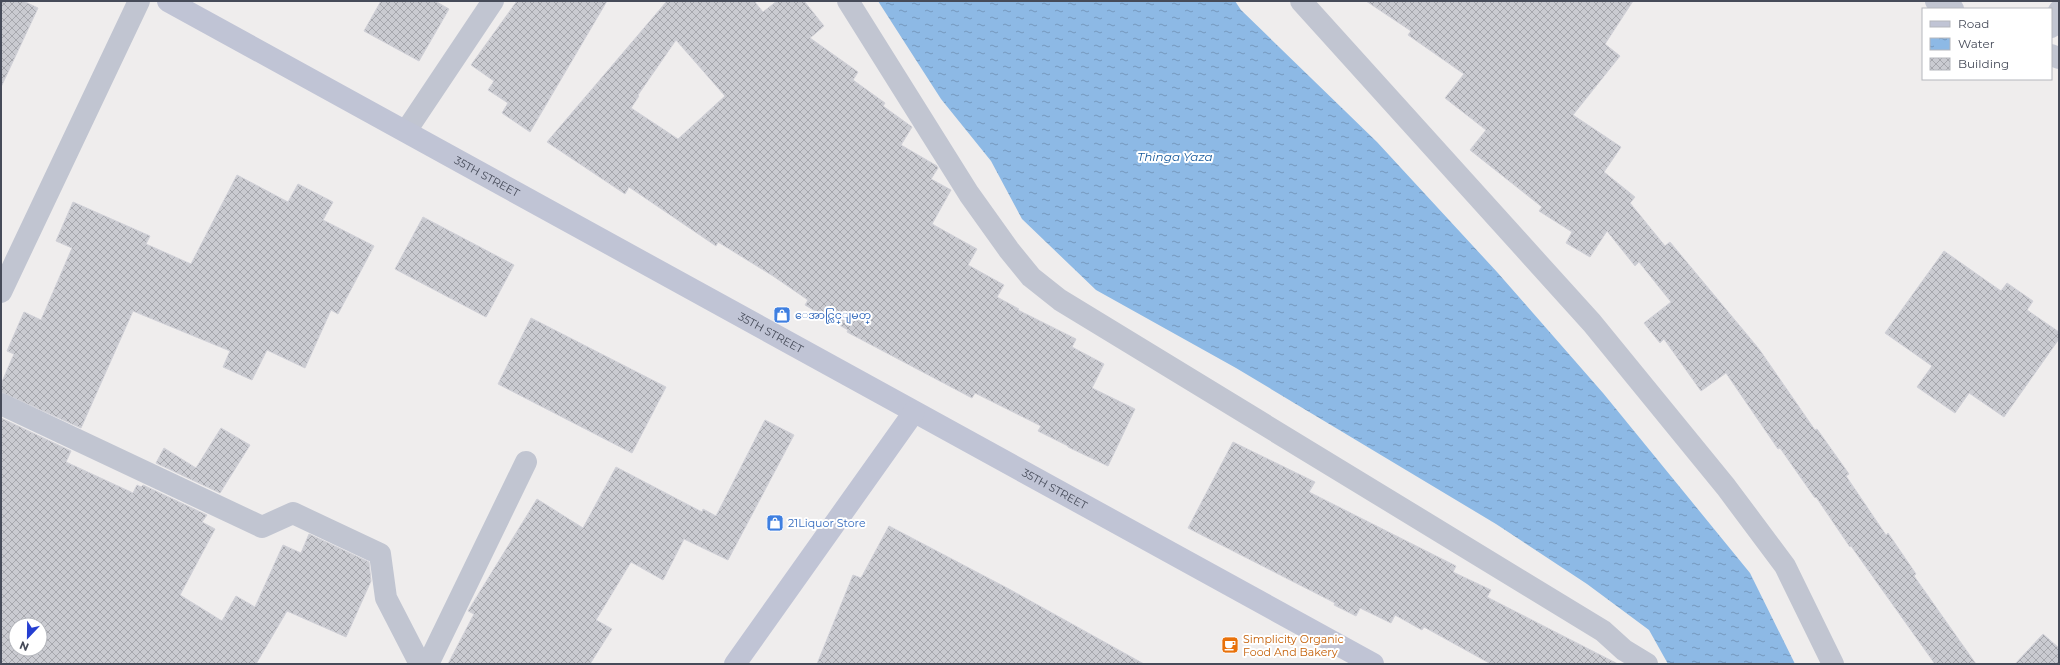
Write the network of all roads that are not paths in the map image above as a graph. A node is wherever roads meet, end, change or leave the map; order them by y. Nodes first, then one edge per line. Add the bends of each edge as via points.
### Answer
1 (139, 1) edge
2 (168, 1) edge
3 (493, 1) edge
4 (848, 1) edge
5 (1301, 1) edge
6 (1936, 1) edge
7 (1951, 8) edge
8 (2059, 11) edge
9 (2052, 25) edge
10 (406, 131) junction
11 (1, 292) edge
12 (1, 404) edge
13 (914, 412) junction
14 (526, 462) dead end
15 (420, 664) edge
16 (428, 664) edge
17 (735, 664) edge
18 (1373, 664) edge
19 (1646, 664) edge
20 (1833, 664) edge

1 - 11 street
2 - 10 main road, 35TH STREET
3 - 10 street
4 - 19 street via 969,194 1030,277 1060,300 1602,631
5 - 20 street via 1592,323 1726,487 1785,566
6 - 7 street
8 - 9 street
10 - 13 main road, 35TH STREET
12 - 15 street via 262,527 293,513 380,554 386,598
13 - 17 main road
13 - 18 main road, 35TH STREET
14 - 16 street

